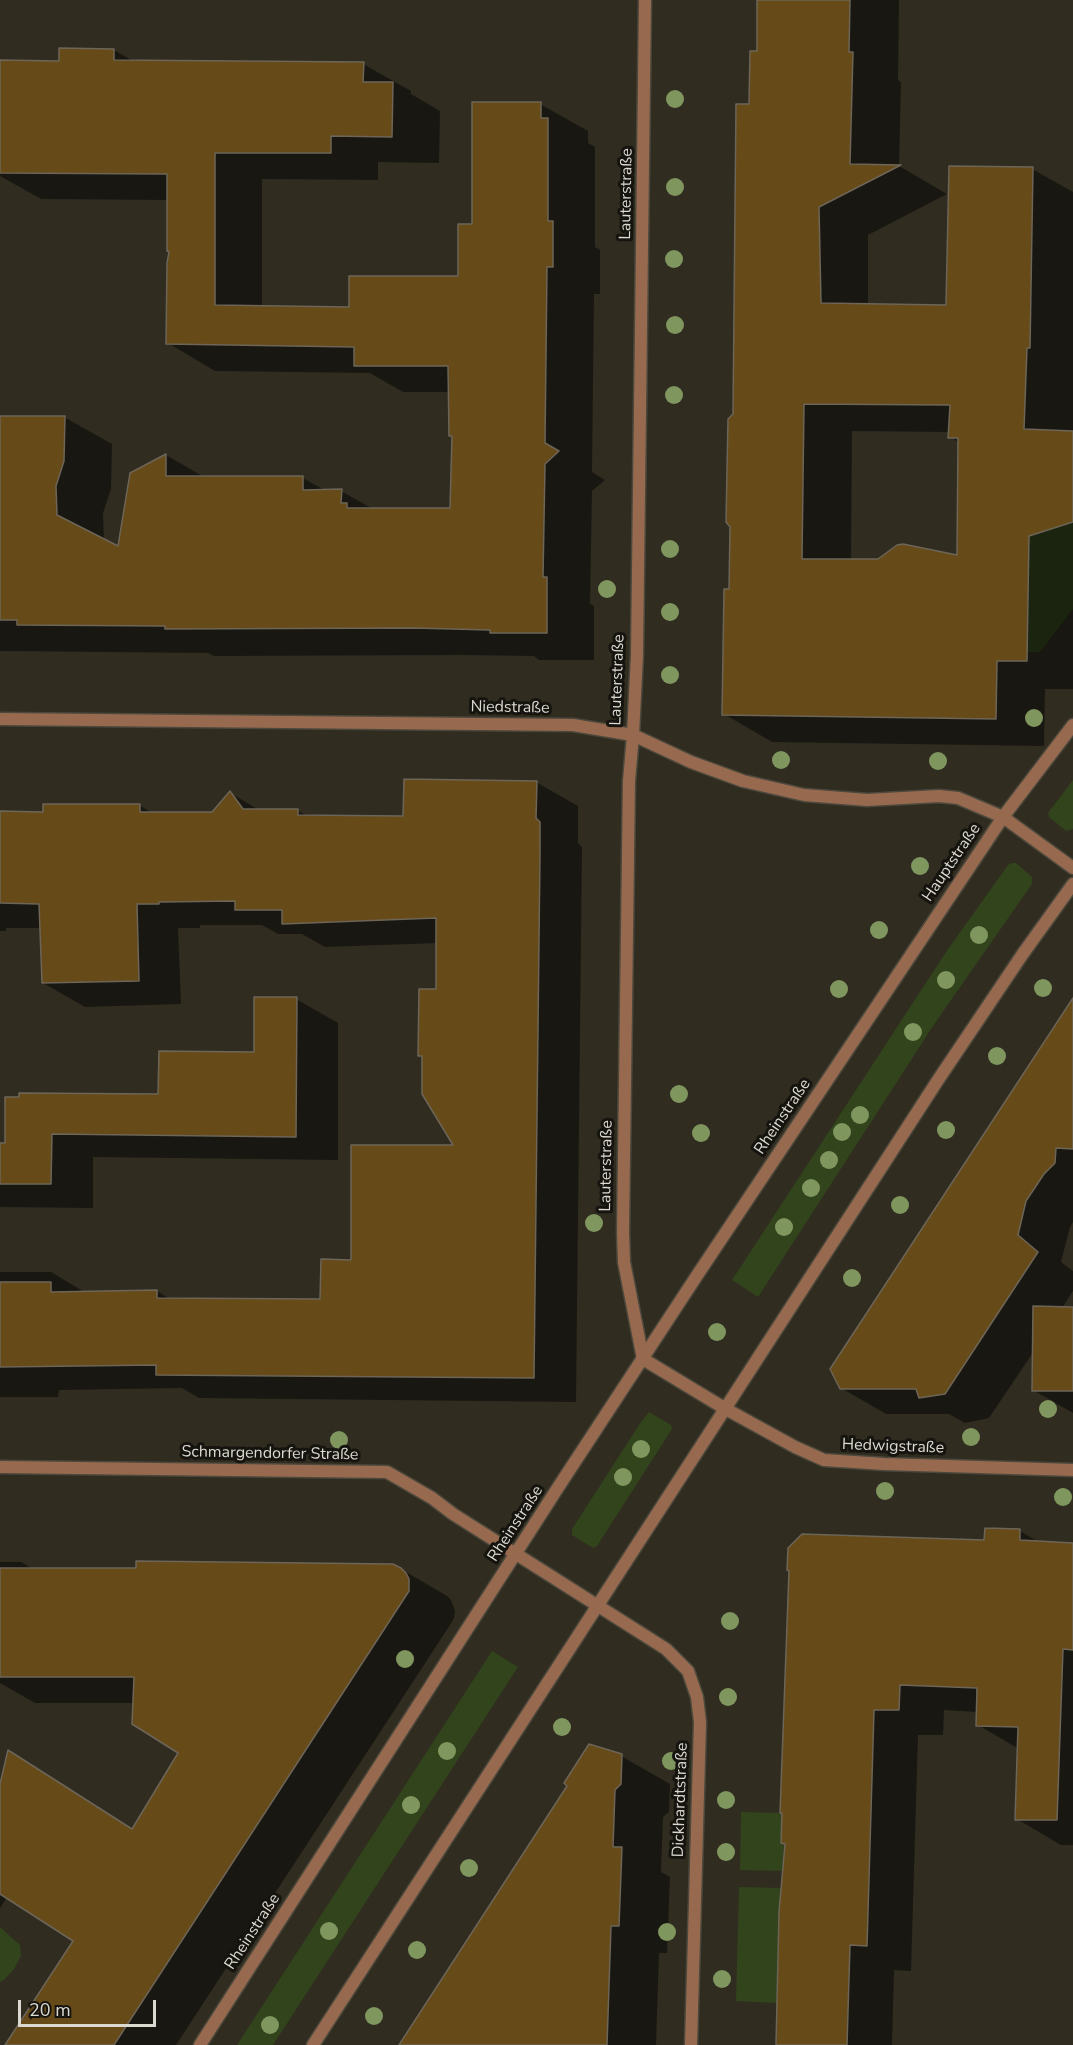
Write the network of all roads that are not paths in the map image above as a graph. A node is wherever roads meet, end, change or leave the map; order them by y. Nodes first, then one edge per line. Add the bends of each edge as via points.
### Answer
1 (645, 0) edge
2 (0, 719) edge
3 (1073, 725) edge
4 (633, 735) junction
5 (1003, 817) junction
6 (1073, 868) edge
7 (1073, 884) edge
8 (865, 1023) joint
9 (643, 1359) junction
10 (724, 1408) junction
11 (0, 1467) edge
12 (1073, 1470) edge
13 (516, 1554) junction
14 (596, 1604) junction
15 (200, 2045) edge
16 (313, 2045) edge
17 (691, 2045) edge

1 - 4 street, Lauterstraße
2 - 4 street, Niedstraße via 557,724
3 - 5 street, Hauptstraße
4 - 5 street, Niedstraße via 743,781 804,795 867,800 958,798
4 - 9 street, Lauterstraße via 629,781 623,1233 624,1262
5 - 6 street, Niedstraße
5 - 8 street, Hauptstraße
7 - 10 street via 1015,964
8 - 9 street, Rheinstraße
9 - 10 street, Hedwigstraße
9 - 13 street, Rheinstraße
10 - 12 street, Hedwigstraße via 824,1460
10 - 14 street
11 - 13 street, Schmargendorfer Straße via 387,1472
13 - 14 street, Schmargendorfer Straße
13 - 15 street, Rheinstraße
14 - 16 street
14 - 17 street, Dickhardtstraße via 666,1649 688,1671 697,1697 700,1732

